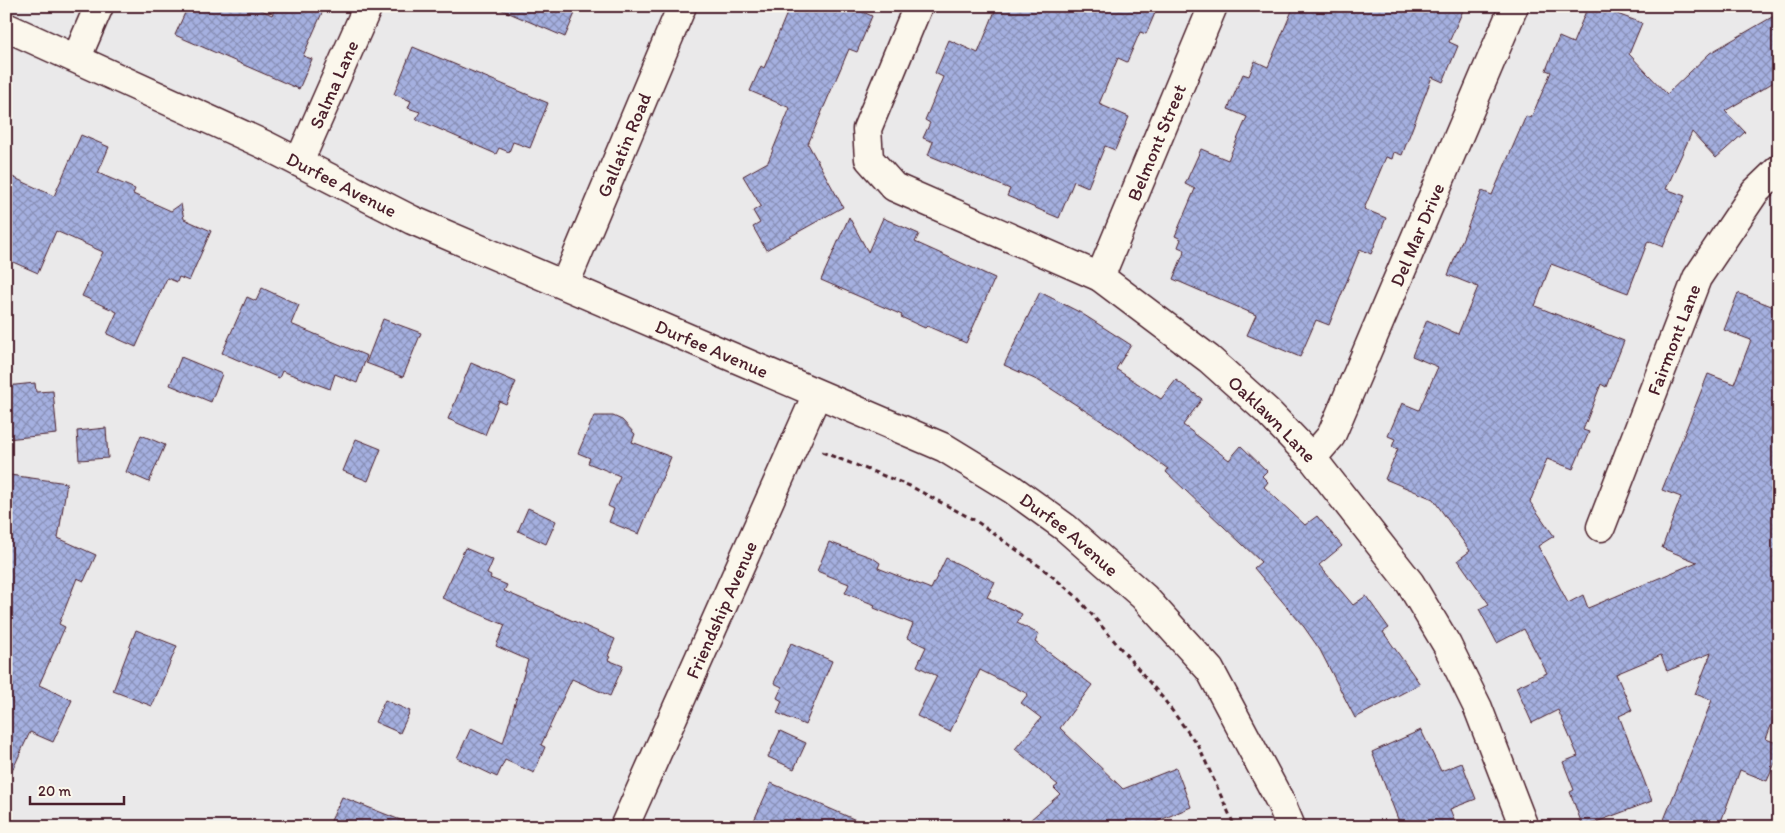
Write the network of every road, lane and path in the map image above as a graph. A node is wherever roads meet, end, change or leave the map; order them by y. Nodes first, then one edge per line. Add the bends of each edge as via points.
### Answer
1 (99, 6) edge
2 (368, 6) edge
3 (682, 6) edge
4 (918, 6) edge
5 (1213, 6) edge
6 (1514, 6) edge
7 (6, 26) edge
8 (77, 57) junction
9 (299, 162) junction
10 (1779, 169) edge
11 (1100, 277) junction
12 (565, 284) junction
13 (818, 394) junction
14 (796, 442) junction
15 (1312, 458) junction
16 (1601, 527) dead end
17 (624, 827) edge
18 (1235, 827) edge
19 (1291, 827) edge
20 (1524, 827) edge

1 - 8 street
2 - 9 street, Salma Lane
3 - 12 street, Gallatin Road
4 - 11 street, Oaklawn Lane via 867,129 869,159 894,187
5 - 11 street, Belmont Street
6 - 15 street, Del Mar Drive via 1331,436
7 - 8 street, Durfee Avenue
8 - 9 street, Durfee Avenue
9 - 12 street, Durfee Avenue via 412,220
10 - 16 street, Fairmont Lane via 1755,192 1698,278
11 - 15 street, Oaklawn Lane via 1210,359
12 - 13 street, Durfee Avenue
13 - 14 street, Friendship Avenue
13 - 19 street, Durfee Avenue via 945,448 1012,488 1066,528 1144,597 1210,670
14 - 17 street, Friendship Avenue
14 - 18 path via 910,486 968,517 1042,568 1076,596 1162,696 1199,747
15 - 20 street, Oaklawn Lane via 1410,583 1447,644 1478,708

